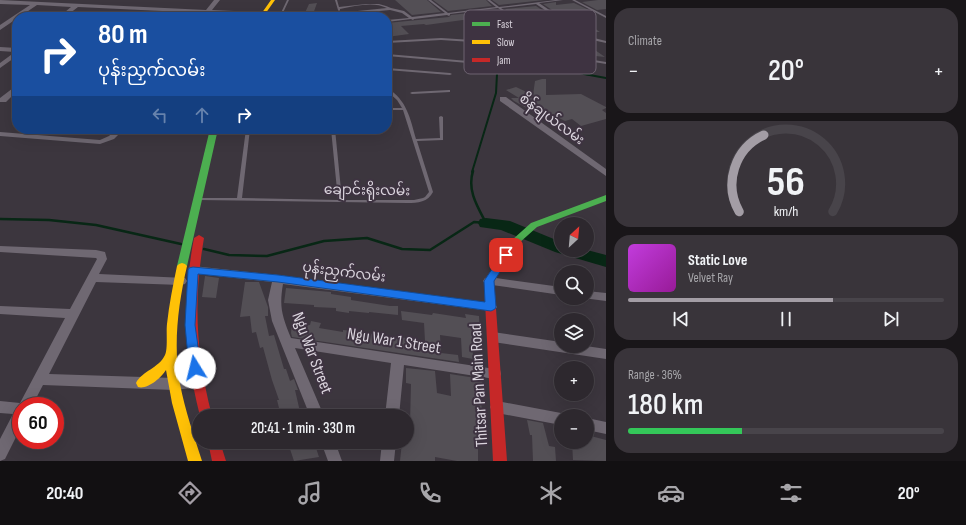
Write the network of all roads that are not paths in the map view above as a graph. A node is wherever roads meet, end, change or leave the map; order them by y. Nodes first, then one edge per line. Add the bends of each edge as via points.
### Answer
1 (69, 0) edge
2 (84, 0) edge
3 (217, 0) edge
4 (267, 0) edge
5 (273, 0) edge
6 (288, 0) edge
7 (336, 0) edge
8 (429, 0) edge
9 (488, 0) edge
10 (562, 0) edge
11 (572, 0) edge
12 (0, 2) edge
13 (537, 3) junction
14 (35, 4) junction
15 (74, 6) junction
16 (339, 8) junction
17 (500, 8) junction
18 (390, 9) junction
19 (485, 10) edge
20 (503, 10) edge
21 (547, 10) edge
22 (592, 10) edge
23 (23, 12) edge
24 (67, 12) edge
25 (208, 12) joint
26 (261, 12) edge
27 (262, 12) edge
28 (282, 12) edge
29 (338, 12) edge
30 (368, 12) edge
31 (596, 12) edge
32 (464, 13) edge
33 (600, 14) junction
34 (606, 14) edge
35 (449, 15) junction
36 (606, 17) edge
37 (413, 18) junction
38 (12, 20) edge
39 (392, 20) edge
40 (0, 28) edge
41 (596, 39) edge
42 (392, 42) edge
43 (464, 42) edge
44 (606, 42) edge
45 (0, 49) edge
46 (12, 50) edge
47 (12, 55) edge
48 (392, 55) edge
49 (464, 62) edge
50 (596, 62) edge
51 (606, 63) edge
52 (0, 66) edge
53 (392, 69) edge
54 (450, 74) dead end
55 (449, 91) dead end
56 (12, 92) edge
57 (412, 93) dead end
58 (392, 94) edge
59 (3, 100) dead end
60 (503, 100) dead end
61 (392, 109) edge
62 (405, 109) junction
63 (441, 117) dead end
64 (0, 134) edge
65 (35, 134) edge
66 (116, 134) edge
67 (213, 134) edge
68 (221, 134) edge
69 (247, 134) edge
70 (333, 134) edge
71 (32, 137) junction
72 (415, 140) junction
73 (606, 173) edge
74 (212, 178) dead end
75 (606, 198) edge
76 (198, 199) junction
77 (238, 200) junction
78 (340, 200) junction
79 (202, 229) dead end
80 (0, 249) edge
81 (192, 276) junction
82 (93, 278) junction
83 (278, 279) junction
84 (178, 281) junction
85 (489, 281) junction
86 (554, 290) edge
87 (594, 296) edge
88 (606, 298) edge
89 (491, 307) junction
90 (0, 310) edge
91 (73, 314) junction
92 (493, 337) junction
93 (287, 342) junction
94 (606, 354) edge
95 (172, 355) junction
96 (398, 359) junction
97 (495, 374) junction
98 (40, 379) junction
99 (142, 383) junction
100 (197, 383) junction
101 (174, 384) junction
102 (30, 397) edge
103 (497, 407) junction
104 (0, 408) edge
105 (12, 409) edge
106 (204, 409) edge
107 (314, 409) edge
108 (393, 409) edge
109 (554, 418) edge
110 (594, 425) edge
111 (606, 428) edge
112 (12, 431) edge
113 (216, 449) edge
114 (331, 449) edge
115 (388, 449) edge
116 (0, 454) edge
117 (194, 461) edge
118 (219, 461) edge
119 (335, 461) edge
120 (387, 461) edge
121 (500, 461) edge

1 - 15 lane
2 - 15 street
3 - 25 street
4 - 26 main road
5 - 27 main road
6 - 28 lane
7 - 16 lane
8 - 35 lane
9 - 17 lane
10 - 13 lane
11 - 22 lane
12 - 14 street
13 - 17 lane
13 - 21 lane
14 - 15 street
14 - 23 street
15 - 24 street
15 - 25 street
16 - 18 lane via 377,4
16 - 29 lane
17 - 19 lane
17 - 20 lane
18 - 30 lane
18 - 37 lane
31 - 33 lane
32 - 35 lane
33 - 34 lane
33 - 36 lane
35 - 37 lane
37 - 39 lane
38 - 40 street
41 - 44 lane
42 - 43 lane via 422,39
45 - 46 street
47 - 52 street
48 - 49 lane
50 - 51 lane
53 - 54 lane
55 - 57 lane
56 - 59 street
58 - 62 lane, ချောင်းရိုးလမ်း
60 - 73 street, စိန်ချယ်လမ်း
61 - 62 lane
62 - 72 lane, ချောင်းရိုးလမ်း
63 - 72 lane via 442,139
64 - 71 street
65 - 71 street
66 - 71 street via 109,140 100,142
67 - 76 main road
68 - 74 main road
69 - 77 lane
70 - 78 lane
72 - 78 lane, ချောင်းရိုးလမ်း via 431,192 429,196 422,201 407,202
75 - 85 main road via 534,225 515,242
76 - 77 lane, ချောင်းရိုးလမ်း
76 - 84 main road
77 - 78 lane, ချောင်းရိုးလမ်း
79 - 81 main road
80 - 82 street via 101,255 102,259
81 - 83 street, ပုန်းညှက်လမ်း
81 - 84 street, ပုန်းညှက်လမ်း
81 - 100 main road via 190,325
82 - 84 street, ပုန်းညှက်လမ်း
82 - 91 street
83 - 89 street, ပုန်းညှက်လမ်း
83 - 93 street, Ngu War Street via 274,300 278,321
84 - 95 main road via 172,323
85 - 86 street
85 - 89 main road, Thitsar Pan Main Road
87 - 88 street
89 - 92 main road, Thitsar Pan Main Road
90 - 91 street
91 - 98 street
92 - 94 street
92 - 97 main road, Thitsar Pan Main Road
93 - 96 street, Ngu War 1 Street
93 - 107 street, Ngu War Street
95 - 99 main road via 155,376
95 - 101 main road
96 - 97 street, Ngu War 1 Street
96 - 108 street
97 - 103 main road, Thitsar Pan Main Road
98 - 99 street
98 - 102 street
99 - 101 street
100 - 101 street
100 - 106 main road
101 - 117 main road
103 - 109 street
103 - 121 main road, Thitsar Pan Main Road
104 - 105 street
110 - 111 street
112 - 116 street
113 - 118 main road
114 - 119 street
115 - 120 street

